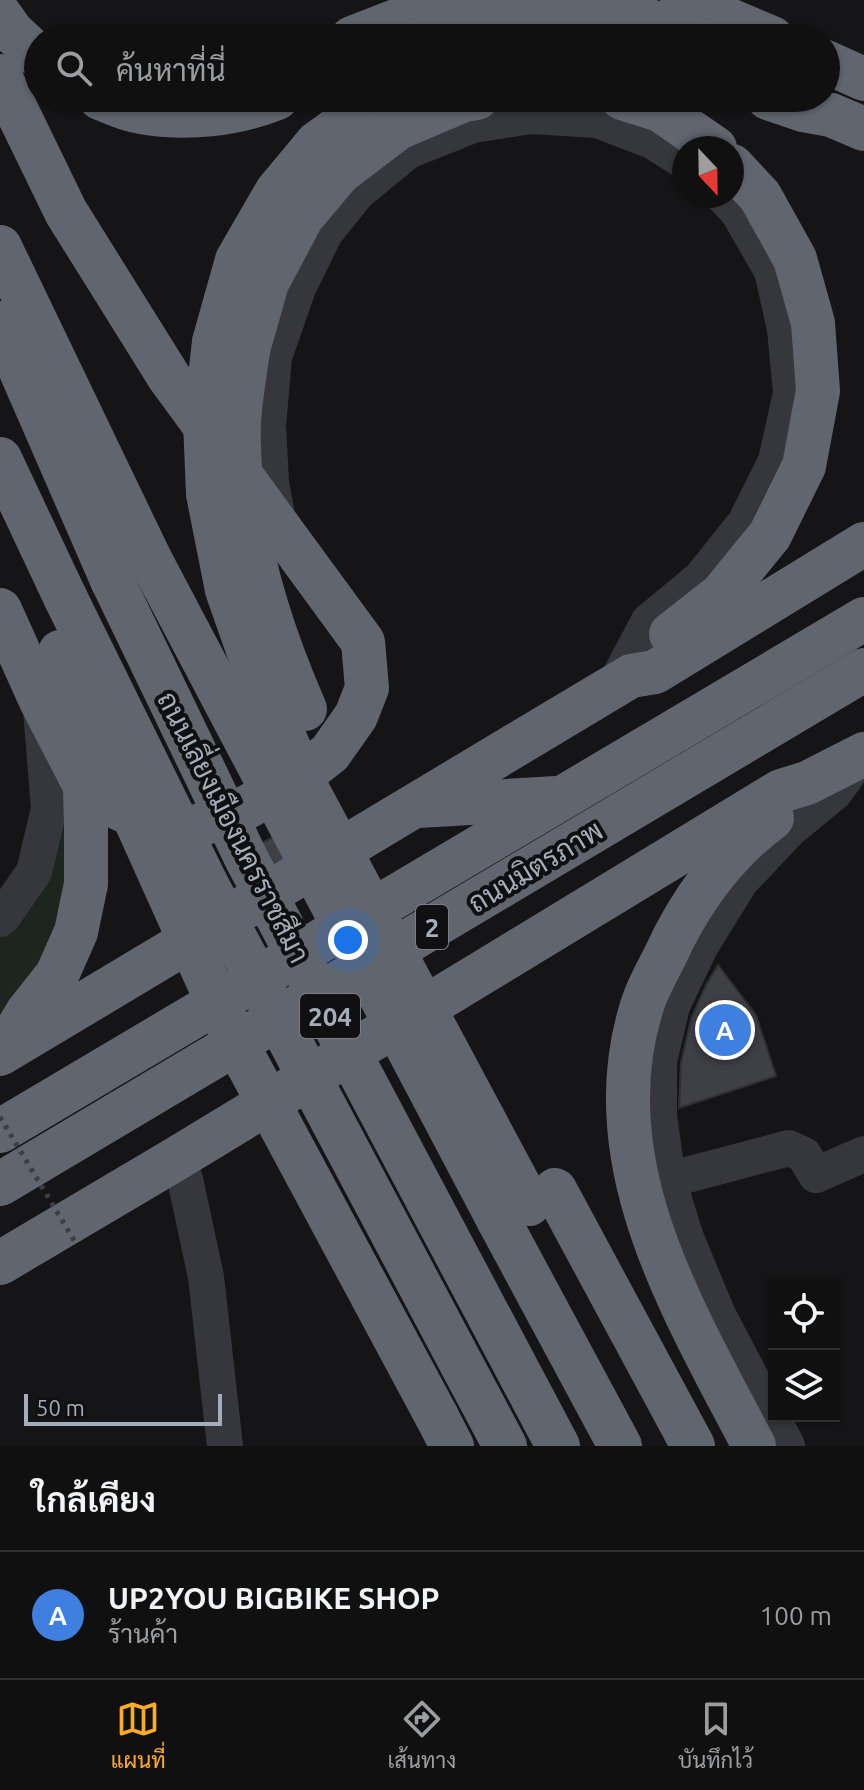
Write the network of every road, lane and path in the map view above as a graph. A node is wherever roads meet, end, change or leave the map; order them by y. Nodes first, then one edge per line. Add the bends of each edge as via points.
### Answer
1 (21, 0) edge
2 (450, 0) edge
3 (682, 0) edge
4 (0, 15) edge
5 (41, 24) edge
6 (388, 24) edge
7 (470, 24) edge
8 (656, 24) edge
9 (739, 24) edge
10 (24, 43) edge
11 (840, 68) edge
12 (0, 76) edge
13 (864, 79) edge
14 (139, 112) edge
15 (222, 112) edge
16 (360, 112) edge
17 (436, 112) edge
18 (663, 112) edge
19 (698, 136) edge
20 (672, 154) edge
21 (744, 179) edge
22 (734, 208) edge
23 (0, 247) edge
24 (0, 323) edge
25 (231, 346) junction
26 (0, 459) edge
27 (0, 515) edge
28 (279, 527) junction
29 (864, 544) edge
30 (36, 607) edge
31 (864, 619) edge
32 (864, 670) edge
33 (623, 681) junction
34 (41, 701) junction
35 (863, 755) edge
36 (807, 783) junction
37 (85, 786) junction
38 (564, 798) junction
39 (412, 806) junction
40 (0, 919) edge
41 (2, 1052) edge
42 (0, 1117) edge
43 (0, 1131) edge
44 (864, 1154) edge
45 (174, 1160) junction
46 (668, 1180) junction
47 (0, 1184) edge
48 (528, 1205) junction
49 (75, 1242) dead end
50 (0, 1263) edge
51 (445, 1432) edge
52 (225, 1446) edge
53 (505, 1446) edge
54 (558, 1446) edge
55 (620, 1446) edge
56 (661, 1446) edge
57 (693, 1446) edge
58 (754, 1446) edge
59 (787, 1446) edge

1 - 5 highway
2 - 6 highway
3 - 9 highway
4 - 10 highway
7 - 8 highway via 540,11 594,11
11 - 13 highway
12 - 28 highway via 66,212 169,377
14 - 15 highway via 195,117
16 - 25 highway via 317,143 277,191 237,260
17 - 25 highway via 398,128 339,173 302,217
18 - 19 highway
20 - 28 street via 597,120 531,116 473,125 408,151 358,192 325,233 298,288 274,357 268,426
21 - 33 highway via 760,196 795,259 813,323 818,391 804,466 770,535 722,594 647,654
22 - 33 street via 772,271 785,329 791,393 776,461 745,523 701,578 649,621
23 - 48 highway, bridge via 150,559
24 - 54 highway, ถนนเลี่ยงเมืองนครราชสีมา / 204, bridge via 112,580 247,860
25 - 48 highway, bridge via 205,421 208,494 227,590 308,791
26 - 30 highway, ถนนเลี่ยงเมืองนครราชสีมา / 204
27 - 30 highway
28 - 37 highway via 363,642 367,688 356,716 330,753 290,784 195,827 159,827
29 - 33 highway via 655,672
30 - 34 highway
30 - 51 highway, bridge via 233,1037
30 - 53 highway, ถนนเลี่ยงเมืองนครราชสีมา / 204, bridge via 205,881
31 - 38 highway, ถนนมิตรภาพ / 2
32 - 47 highway, ถนนมิตรภาพ / 2
33 - 39 highway
34 - 37 highway
34 - 40 street via 49,809 34,872
35 - 36 highway
35 - 46 street via 835,792 790,829 740,882 672,1006 659,1061 659,1116
36 - 45 highway via 781,791
36 - 58 highway via 789,806 716,871 682,923 642,1005 630,1060 627,1116 637,1182 656,1246
37 - 41 highway via 86,884 76,932 57,975
38 - 39 highway
38 - 43 highway, ถนนมิตรภาพ / 2
39 - 41 highway
42 - 49 path, bridge
44 - 46 street via 816,1175 804,1155 789,1148
45 - 50 highway
45 - 52 street via 185,1179 206,1277
46 - 59 street via 718,1315
48 - 55 highway
48 - 56 highway
48 - 57 highway

